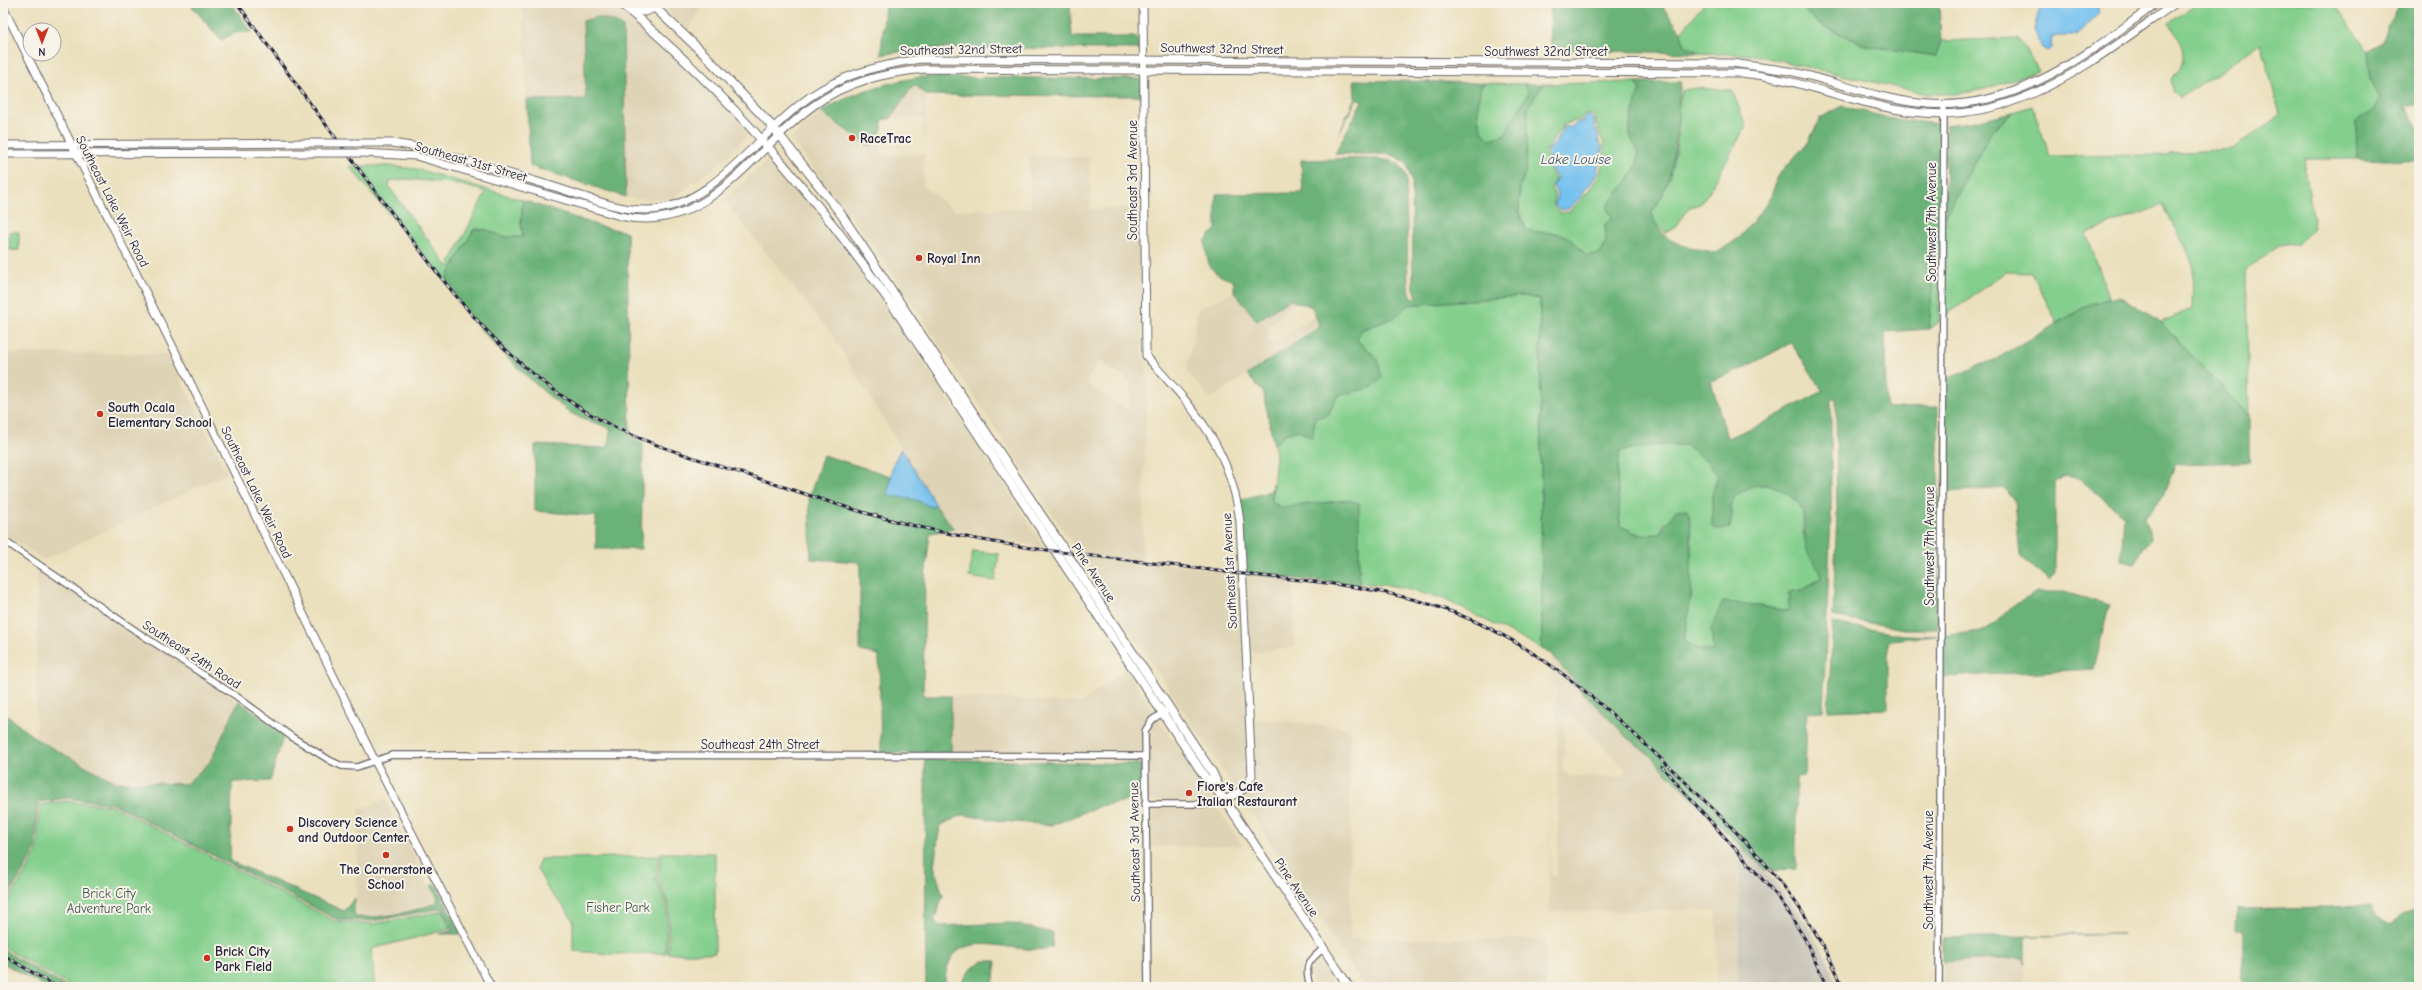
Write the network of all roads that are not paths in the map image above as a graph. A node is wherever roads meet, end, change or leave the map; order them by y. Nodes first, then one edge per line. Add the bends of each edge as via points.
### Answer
1 (620, 3) edge
2 (625, 3) edge
3 (1143, 3) edge
4 (2157, 3) edge
5 (2176, 3) edge
6 (652, 5) edge
7 (3, 7) edge
8 (1143, 59) junction
9 (1144, 69) junction
10 (1944, 104) junction
11 (1943, 115) junction
12 (773, 127) junction
13 (779, 134) junction
14 (762, 138) junction
15 (3, 145) edge
16 (71, 145) junction
17 (768, 145) junction
18 (3, 154) edge
19 (76, 155) junction
20 (1146, 356) joint
21 (3, 540) edge
22 (1170, 708) junction
23 (1162, 713) junction
24 (1145, 756) junction
25 (375, 761) junction
26 (1225, 800) junction
27 (1145, 804) junction
28 (1324, 948) junction
29 (491, 987) edge
30 (1148, 987) edge
31 (1310, 987) edge
32 (1350, 987) edge
33 (1939, 987) edge

1 - 14 highway, Pine Avenue via 694,70
2 - 6 highway via 639,12 645,12
3 - 8 main road, Southeast 3rd Avenue
4 - 10 main road, Southwest 32nd Street via 2067,67 2027,88 1985,100
5 - 11 main road, Southwest 32nd Street via 2072,75 2044,91 2005,104
6 - 12 highway, Pine Avenue via 703,53
7 - 16 main road, Southeast Lake Weir Road
8 - 9 main road, Southeast 3rd Avenue
8 - 10 main road, Southwest 32nd Street via 1732,63 1789,71 1918,103
8 - 12 main road, Southeast 32nd Street via 921,59 892,62 848,76 811,96
9 - 11 main road, Southwest 32nd Street via 1741,73 1786,80 1899,110
9 - 13 main road, Southeast 32nd Street via 939,68 899,71 862,80 840,90 814,105
9 - 20 main road, Southeast 3rd Avenue
10 - 11 street, Southwest 7th Avenue
11 - 33 street, Southwest 7th Avenue
12 - 13 highway, Pine Avenue
12 - 14 main road, Southeast 31st Street
13 - 17 main road, Southeast 31st Street
13 - 22 highway, Pine Avenue via 841,214
14 - 16 main road, Southeast 31st Street, bridge via 705,191 683,203 645,210 603,202 417,147 392,143
14 - 17 highway, Pine Avenue
15 - 16 main road, Southeast 31st Street
16 - 19 main road, Southeast Lake Weir Road
17 - 19 main road, Southeast 31st Street, bridge via 703,204 678,215 657,220 635,220 416,156 362,153
17 - 23 highway, Pine Avenue via 851,247
18 - 19 main road, Southeast 31st Street
19 - 25 main road, Southeast Lake Weir Road via 175,351
20 - 26 main road, Southeast 1st Avenue via 1195,410 1217,444 1234,485 1239,509 1252,776 1244,789
21 - 25 street, Southeast 24th Road via 331,761 342,766 356,767
22 - 23 street, Southeast 3rd Avenue
22 - 26 highway, Pine Avenue via 1212,772
23 - 24 street, Southeast 3rd Avenue via 1148,724 1145,731
23 - 26 highway, Pine Avenue via 1205,777
24 - 25 street, Southeast 24th Street via 392,755
24 - 27 street, Southeast 3rd Avenue
25 - 29 main road, Southeast Lake Weir Road
26 - 27 street via 1212,804
26 - 28 highway, Pine Avenue
27 - 30 street, Southeast 3rd Avenue
28 - 31 street via 1307,965
28 - 32 highway, Pine Avenue

